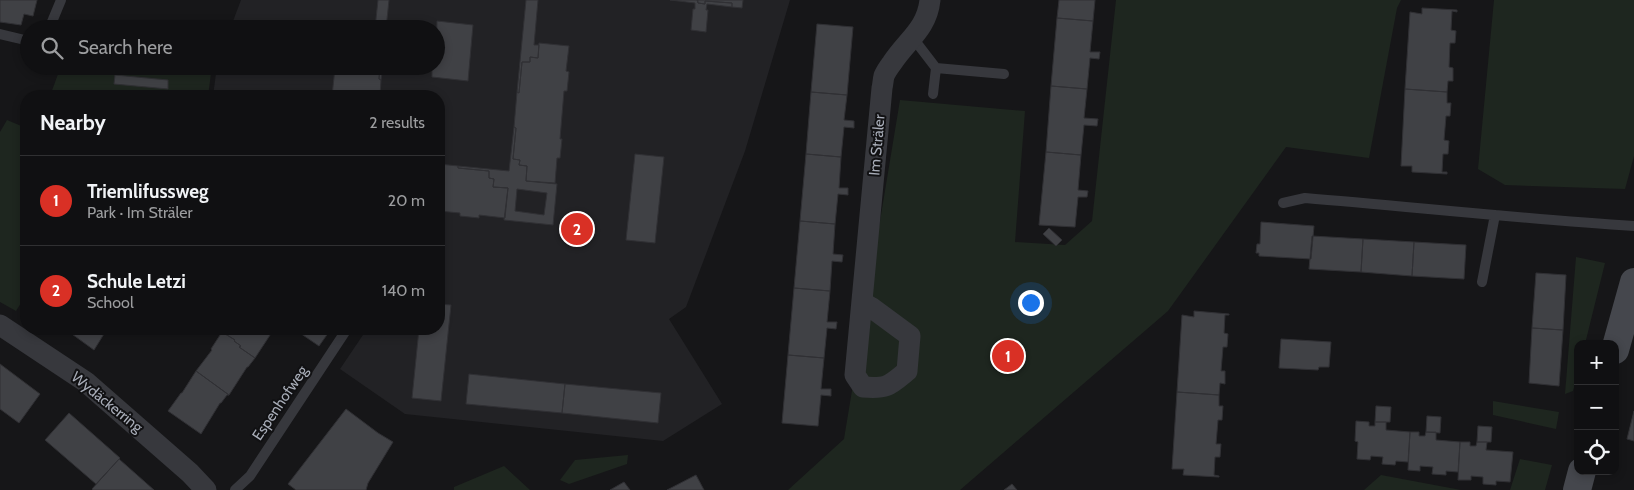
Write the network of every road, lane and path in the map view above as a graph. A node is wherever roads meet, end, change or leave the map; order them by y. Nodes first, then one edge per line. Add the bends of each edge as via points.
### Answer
1 (61, 0) edge
2 (930, 0) edge
3 (53, 20) edge
4 (0, 34) edge
5 (913, 38) junction
6 (20, 39) edge
7 (936, 68) junction
8 (1004, 74) dead end
9 (933, 94) dead end
10 (1283, 203) dead end
11 (1495, 215) junction
12 (1634, 226) edge
13 (1482, 282) dead end
14 (1634, 282) edge
15 (863, 303) dead end
16 (0, 324) edge
17 (344, 335) edge
18 (1618, 340) edge
19 (1581, 475) edge
20 (206, 490) edge
21 (235, 490) edge
22 (1577, 490) edge

1 - 3 lane
2 - 5 street, Im Sträler via 929,12
4 - 6 lane
5 - 7 lane
5 - 15 street, Im Sträler via 898,53 884,76
7 - 8 lane
7 - 9 lane
10 - 11 lane via 1305,198
11 - 12 lane
11 - 13 lane
14 - 18 street
16 - 20 street, Wydäckerring via 86,382 190,472
17 - 21 lane, Espenhofweg via 250,476
19 - 22 street

